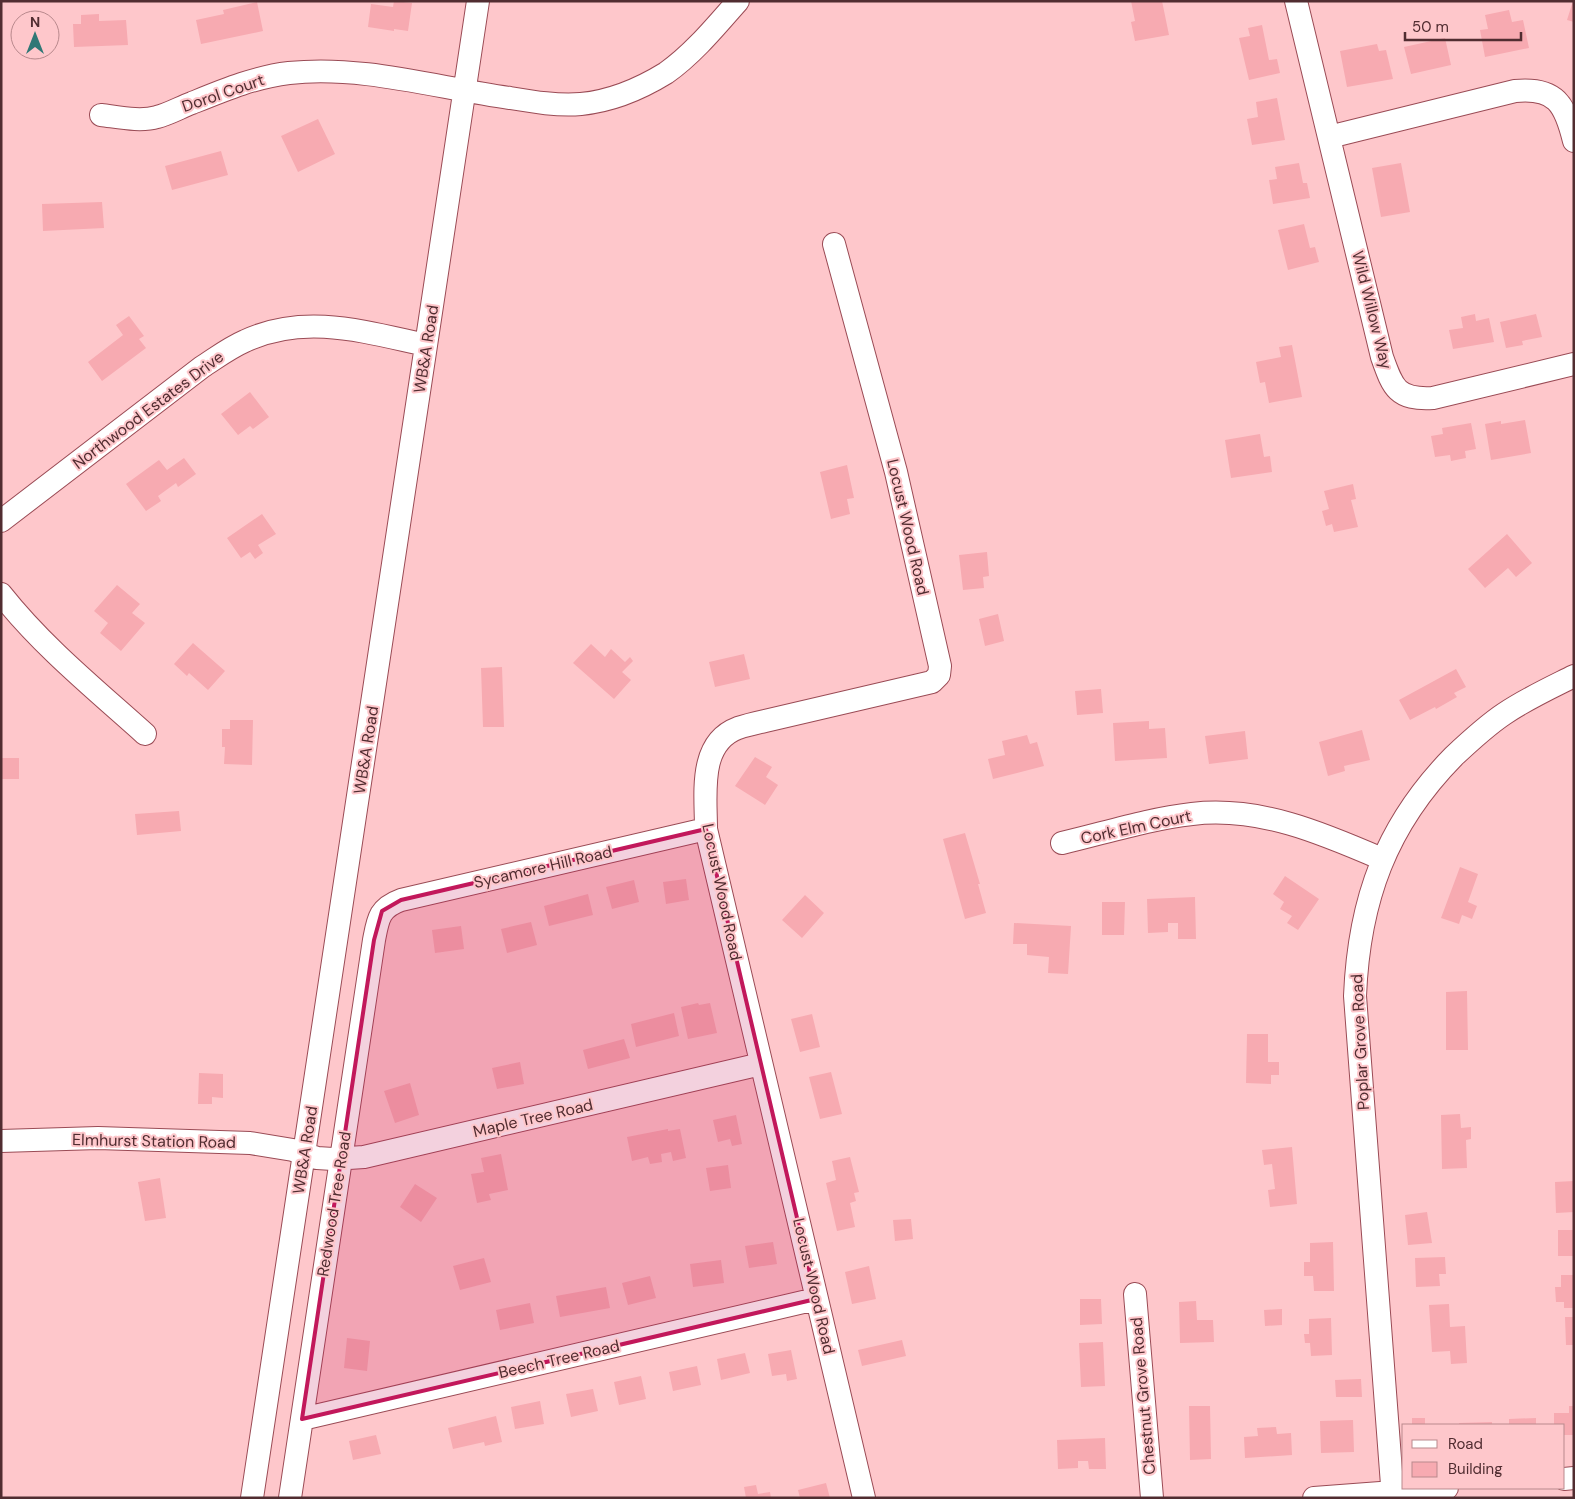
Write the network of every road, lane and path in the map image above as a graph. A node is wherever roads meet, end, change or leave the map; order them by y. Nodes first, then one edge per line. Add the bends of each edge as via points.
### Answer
1 (478, 1) edge
2 (738, 1) edge
3 (1296, 1) edge
4 (464, 91) junction
5 (101, 115) dead end
6 (1329, 137) junction
7 (1574, 140) edge
8 (834, 244) dead end
9 (426, 345) junction
10 (1574, 364) edge
11 (1, 521) edge
12 (1, 594) edge
13 (1574, 676) edge
14 (145, 734) dead end
15 (706, 829) junction
16 (1062, 843) dead end
17 (1382, 859) junction
18 (382, 912) joint
19 (761, 1064) junction
20 (1, 1141) edge
21 (305, 1154) junction
22 (340, 1159) junction
23 (1135, 1294) dead end
24 (816, 1299) junction
25 (302, 1420) junction
26 (1439, 1489) edge
27 (1393, 1495) edge
28 (252, 1498) edge
29 (290, 1498) edge
30 (864, 1498) edge
31 (1152, 1498) edge
32 (1314, 1498) edge

1 - 4 street, WB&A Road
2 - 4 street via 685,58 647,84 625,94 581,104 551,104
3 - 6 street, Wild Willow Way
4 - 5 street, Dorol Court via 359,74 326,71 289,73 234,86 156,118
4 - 9 street, WB&A Road
6 - 7 street via 1530,90 1542,91 1555,98 1568,119
6 - 10 street, Wild Willow Way via 1382,357 1396,390 1418,399 1433,398
8 - 15 street, Locust Wood Road via 896,472 940,666 932,682 737,728 725,735 715,746 709,761
9 - 11 street, Northwood Estates Drive via 364,331 314,325 290,327 245,341 202,367
9 - 21 street, WB&A Road
12 - 14 street via 57,656
13 - 17 street, Poplar Grove Road via 1526,700 1463,748 1408,812
15 - 18 street, Sycamore Hill Road via 401,900
15 - 19 street, Locust Wood Road
16 - 17 street, Cork Elm Court via 1159,820 1224,813 1252,815 1303,827
17 - 27 street, Poplar Grove Road via 1360,940 1355,996
18 - 22 street, Redwood Tree Road via 374,940
19 - 22 street, Maple Tree Road via 364,1157
19 - 24 street, Locust Wood Road
20 - 21 street, Elmhurst Station Road via 98,1138 250,1143
21 - 22 street, Maple Tree Road
21 - 28 street, WB&A Road
22 - 25 street, Redwood Tree Road
23 - 31 street, Chestnut Grove Road
24 - 25 street, Beech Tree Road
24 - 30 street, Locust Wood Road
25 - 29 street, Redwood Tree Road
26 - 27 street
27 - 32 street

